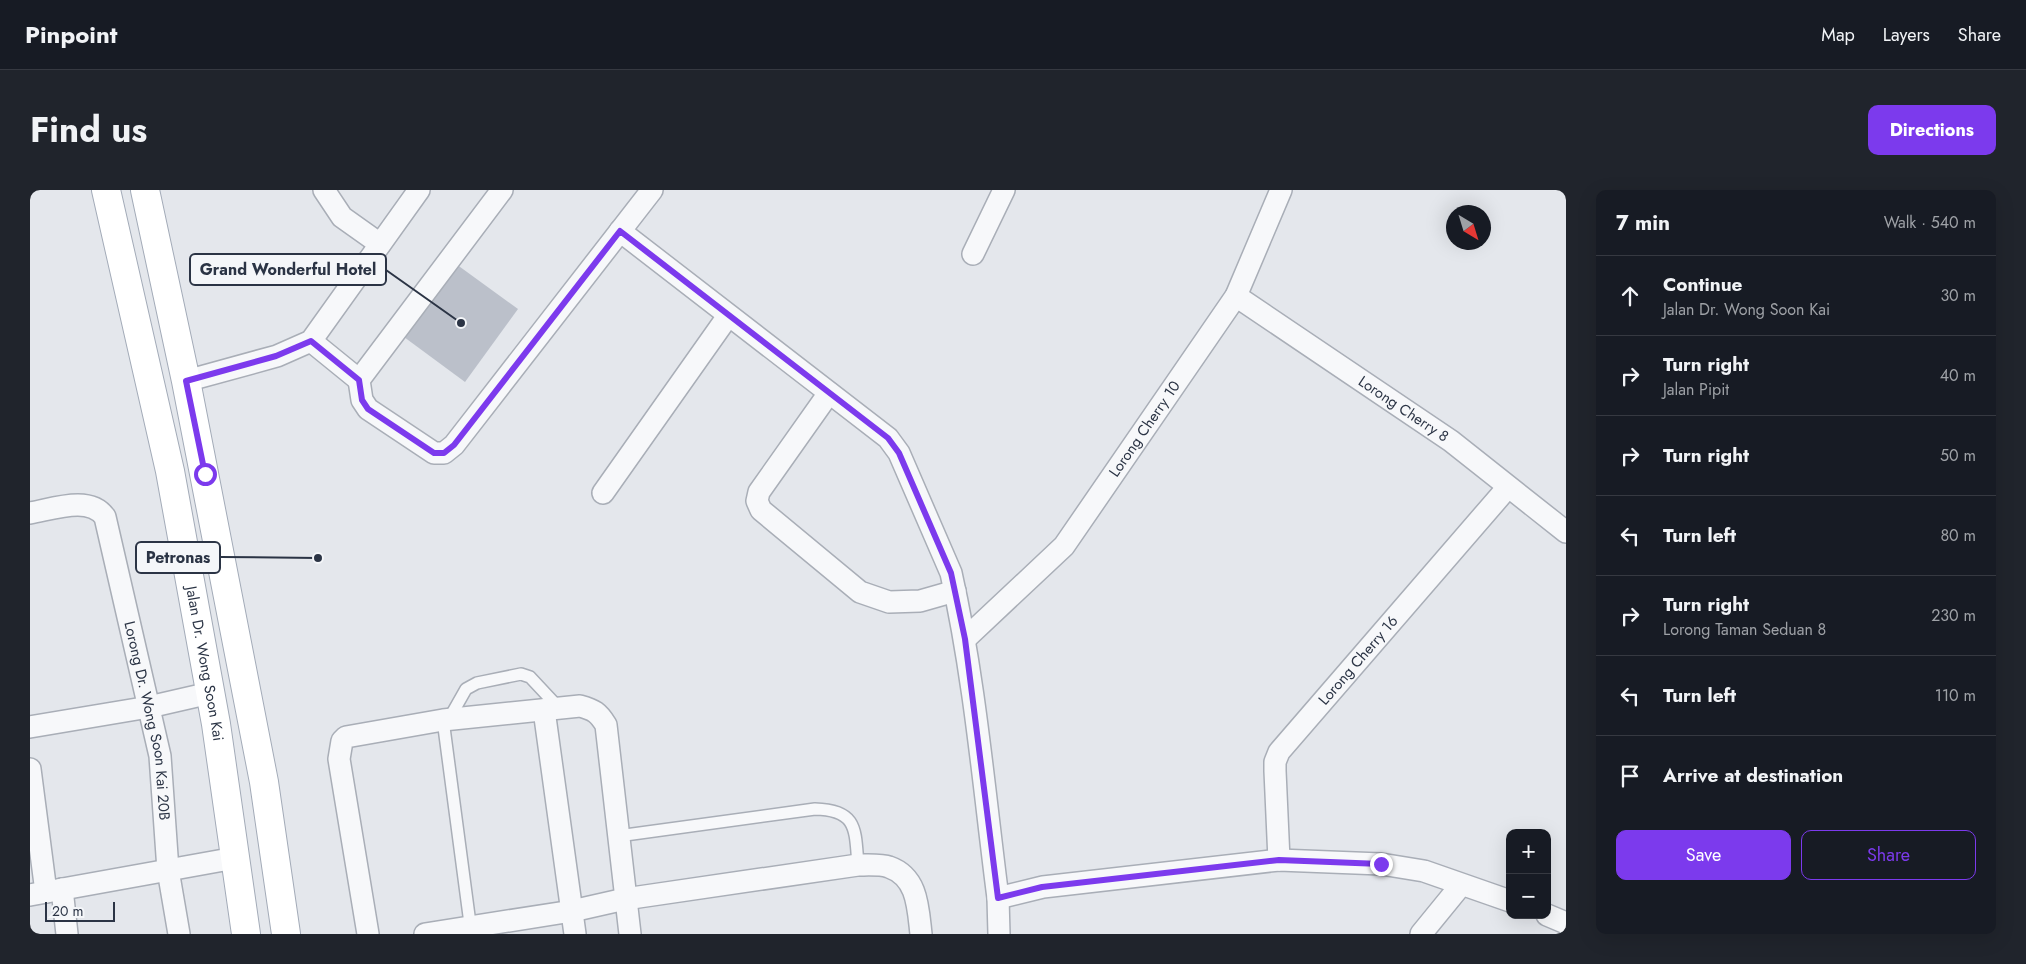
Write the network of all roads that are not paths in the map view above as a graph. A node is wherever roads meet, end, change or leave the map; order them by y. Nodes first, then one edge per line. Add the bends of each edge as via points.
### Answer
1 (106, 190) edge
2 (145, 190) edge
3 (324, 190) edge
4 (419, 190) edge
5 (502, 190) edge
6 (652, 190) edge
7 (1004, 190) edge
8 (1281, 190) edge
9 (620, 231) junction
10 (380, 244) junction
11 (973, 254) dead end
12 (1236, 296) junction
13 (728, 316) junction
14 (311, 341) junction
15 (359, 380) junction
16 (186, 381) junction
17 (829, 393) junction
18 (1508, 486) junction
19 (603, 493) dead end
20 (30, 513) edge
21 (1566, 532) edge
22 (955, 590) junction
23 (965, 639) junction
24 (210, 693) junction
25 (149, 707) junction
26 (552, 709) junction
27 (446, 719) junction
28 (30, 727) edge
29 (30, 769) edge
30 (618, 836) junction
31 (235, 858) junction
32 (1279, 860) junction
33 (858, 865) junction
34 (168, 870) junction
35 (1461, 885) junction
36 (46, 892) edge
37 (998, 898) junction
38 (625, 899) junction
39 (1506, 900) edge
40 (572, 911) junction
41 (1551, 917) edge
42 (1566, 923) edge
43 (471, 930) edge
44 (67, 934) edge
45 (179, 934) edge
46 (246, 934) edge
47 (286, 934) edge
48 (368, 934) edge
49 (425, 934) edge
50 (575, 934) edge
51 (630, 934) edge
52 (921, 934) edge
53 (999, 934) edge
54 (1421, 934) edge

1 - 24 main road, Jalan Dr. Wong Soon Kai via 170,472
2 - 16 main road
3 - 10 street via 342,217
4 - 10 street
5 - 15 street
6 - 9 street
7 - 11 street
8 - 12 street, Lorong Cherry 10
9 - 13 street
9 - 15 street via 454,445 444,453 434,453 368,409 362,400
10 - 14 street
12 - 18 street, Lorong Cherry 8 via 1451,441
12 - 23 street, Lorong Cherry 10 via 1064,546
13 - 17 street
13 - 19 street
14 - 15 street
14 - 16 street via 276,356
16 - 47 main road via 264,782
17 - 22 street via 888,438 899,453 951,573
17 - 22 street via 758,492 761,510 860,592 890,602 920,601
18 - 21 street, Lorong Cherry 8
18 - 32 street, Lorong Cherry 16 via 1279,752 1275,762
20 - 25 street, Lorong Dr. Wong Soon Kai 20B via 83,504 100,509 108,526
22 - 23 street
23 - 37 street
24 - 25 street
24 - 31 main road, Jalan Dr. Wong Soon Kai
25 - 28 street
25 - 34 street, Lorong Dr. Wong Soon Kai 20B via 160,756
26 - 27 street
26 - 27 lane via 530,677 521,674 477,683 466,689
26 - 30 street via 580,706 600,714 606,725
26 - 40 street
27 - 43 lane
27 - 48 street via 346,737 342,741 339,759
29 - 36 street
30 - 33 lane via 832,809 846,816 855,831
30 - 38 street
31 - 34 street
31 - 46 main road, Jalan Dr. Wong Soon Kai
32 - 35 street via 1381,864 1424,871
32 - 37 street via 1042,887
33 - 38 street
33 - 52 street via 889,866 908,878 916,899
34 - 36 street
34 - 45 street, Lorong Dr. Wong Soon Kai 20B
35 - 39 street
35 - 54 street
36 - 44 street
37 - 53 street
38 - 40 street
38 - 51 street
40 - 43 street
40 - 50 street
41 - 42 street
43 - 49 street

